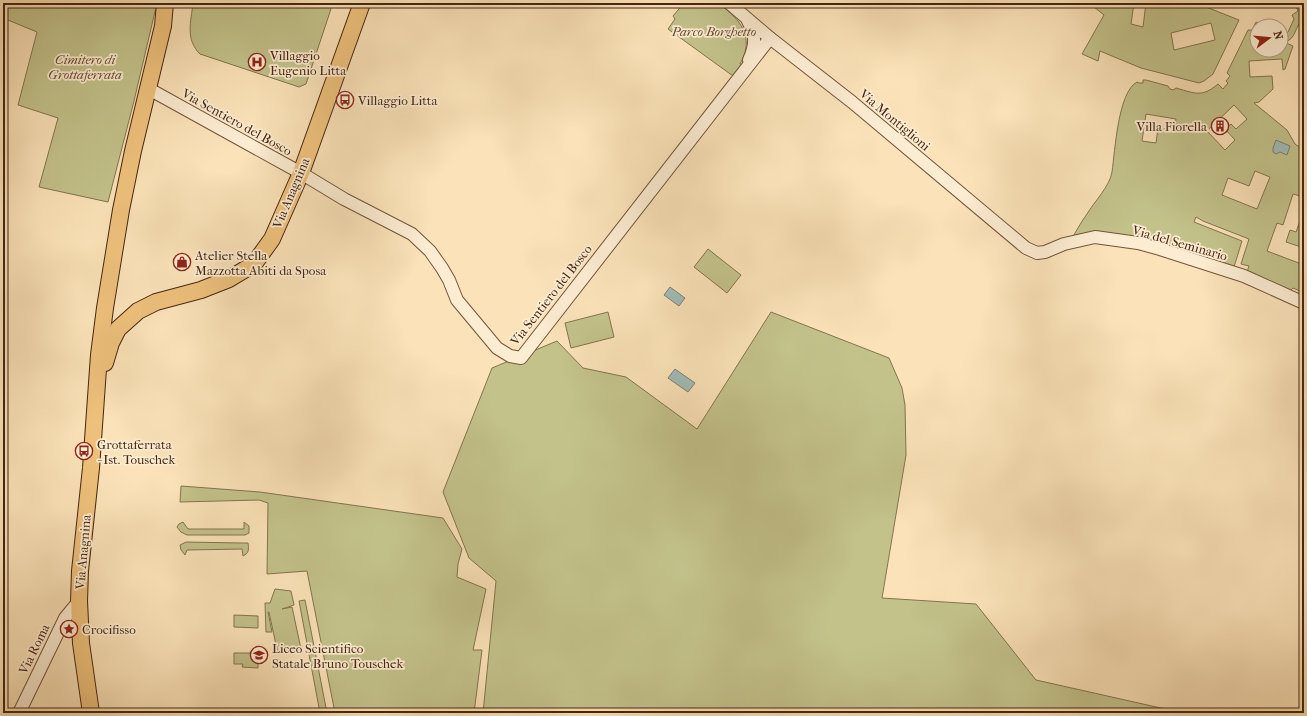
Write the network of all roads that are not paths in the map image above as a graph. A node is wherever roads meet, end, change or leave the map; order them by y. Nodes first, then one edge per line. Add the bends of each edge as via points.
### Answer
1 (165, 3) edge
2 (362, 3) edge
3 (729, 3) edge
4 (746, 18) junction
5 (770, 38) junction
6 (745, 70) junction
7 (149, 89) junction
8 (301, 173) junction
9 (1045, 252) joint
10 (1304, 303) edge
11 (105, 308) junction
12 (118, 329) junction
13 (96, 391) junction
14 (79, 601) junction
15 (19, 713) edge
16 (91, 713) edge

1 - 7 main road, Via Anagnina via 163,26
2 - 8 main road, Via Anagnina
3 - 4 street, Via Montiglioni
4 - 5 street, Via Montiglioni
4 - 6 street, Via Sentiero del Bosco via 753,30 754,50
5 - 6 street, Via Sentiero del Bosco
5 - 9 street, Via Montiglioni via 858,107 1010,236 1026,248 1037,253
6 - 8 street, Via Sentiero del Bosco via 521,358 510,356 497,348 457,300 449,280 430,251 412,234 344,199
7 - 8 street, Via Sentiero del Bosco
7 - 11 main road, Via Anagnina via 121,210
8 - 12 main road, Via Anagnina via 272,239 254,264 214,285 138,310
9 - 10 street, Via del Seminario via 1064,244 1095,237 1138,243 1244,276
11 - 12 main road via 109,324
11 - 13 main road, Via Anagnina
12 - 13 main road, Via Anagnina
13 - 14 main road, Via Anagnina
14 - 15 street, Via Roma via 65,618
14 - 16 main road, Via Anagnina via 80,640

